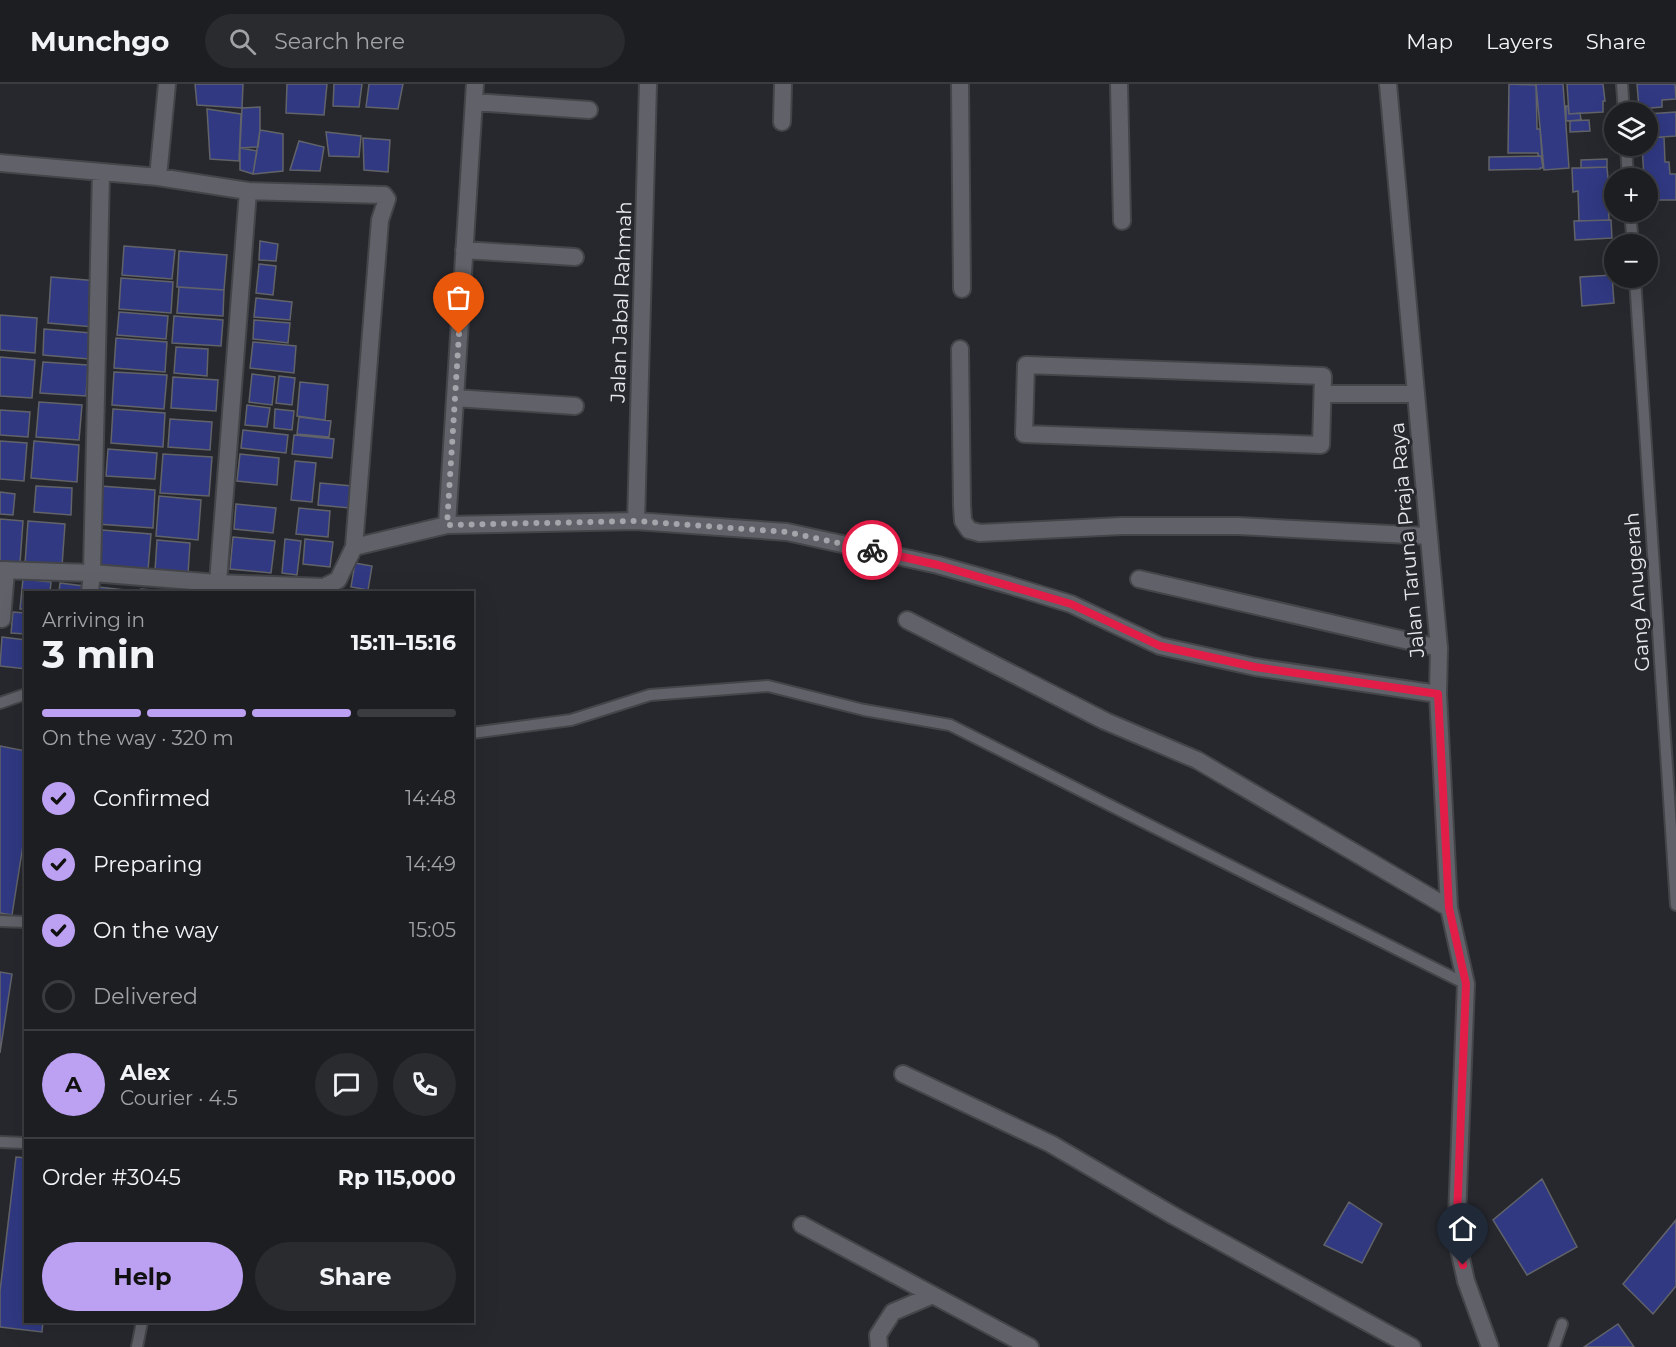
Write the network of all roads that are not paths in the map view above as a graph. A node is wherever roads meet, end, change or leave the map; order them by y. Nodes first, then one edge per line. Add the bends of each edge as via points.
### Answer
1 (167, 84) edge
2 (475, 84) edge
3 (648, 84) edge
4 (783, 84) edge
5 (960, 84) edge
6 (1119, 84) edge
7 (1388, 84) edge
8 (1622, 84) edge
9 (474, 102) junction
10 (1623, 102) edge
11 (589, 110) dead end
12 (782, 122) dead end
13 (0, 163) edge
14 (101, 172) junction
15 (158, 177) junction
16 (248, 191) junction
17 (1122, 220) dead end
18 (464, 250) junction
19 (575, 257) dead end
20 (1636, 288) edge
21 (962, 289) dead end
22 (960, 349) dead end
23 (1323, 394) junction
24 (1415, 394) junction
25 (455, 398) junction
26 (575, 406) dead end
27 (636, 521) junction
28 (447, 525) junction
29 (1428, 536) junction
30 (354, 547) junction
31 (3, 570) edge
32 (92, 573) junction
33 (1138, 579) dead end
34 (218, 583) junction
35 (90, 591) edge
36 (2, 620) dead end
37 (907, 620) dead end
38 (1439, 648) junction
39 (1438, 694) junction
40 (24, 695) edge
41 (0, 703) edge
42 (474, 733) edge
43 (1676, 905) edge
44 (1449, 908) junction
45 (0, 921) edge
46 (24, 922) edge
47 (1466, 984) junction
48 (903, 1074) dead end
49 (0, 1142) edge
50 (24, 1143) edge
51 (802, 1225) dead end
52 (933, 1295) junction
53 (141, 1323) edge
54 (1562, 1324) dead end
55 (137, 1347) edge
56 (879, 1347) edge
57 (1029, 1347) edge
58 (1412, 1347) edge
59 (1490, 1347) edge
60 (1554, 1347) edge

1 - 15 street
2 - 9 street
3 - 27 street, Jalan Jabal Rahmah
4 - 12 street
5 - 21 street
6 - 17 street
7 - 24 street, Jalan Taruna Praja Raya
8 - 10 lane
9 - 11 street
9 - 18 street
13 - 14 street
14 - 15 street
14 - 32 street
15 - 16 street
16 - 30 street via 384,195 387,199 380,220
16 - 34 street
18 - 19 street
18 - 25 street
20 - 43 lane, Gang Anugerah
22 - 29 street via 963,521 969,530 980,533 1122,526 1238,526
23 - 23 street via 1321,445 1024,434 1026,365 1323,376
23 - 24 street
24 - 29 street, Jalan Taruna Praja Raya
25 - 26 street
25 - 28 street
27 - 28 street
27 - 39 street via 787,532 834,542 938,565 1071,604 1160,646 1255,667
28 - 30 street
29 - 38 street, Jalan Taruna Praja Raya
30 - 34 street via 338,580 324,587
31 - 32 street
31 - 36 street
32 - 34 street
32 - 35 street
33 - 38 street
37 - 44 street via 1105,721 1197,760
38 - 39 street, Jalan Taruna Praja Raya
39 - 44 street, Jalan Taruna Praja Raya
40 - 41 lane
42 - 47 lane via 571,720 650,695 768,686 864,710 950,725
44 - 47 street, Jalan Taruna Praja Raya
45 - 46 lane
47 - 59 street, Jalan Taruna Praja Raya via 1459,1249
48 - 58 street via 1051,1144
49 - 50 lane
51 - 52 street
52 - 56 street via 893,1312 878,1335
52 - 57 street
53 - 55 lane
54 - 60 lane

